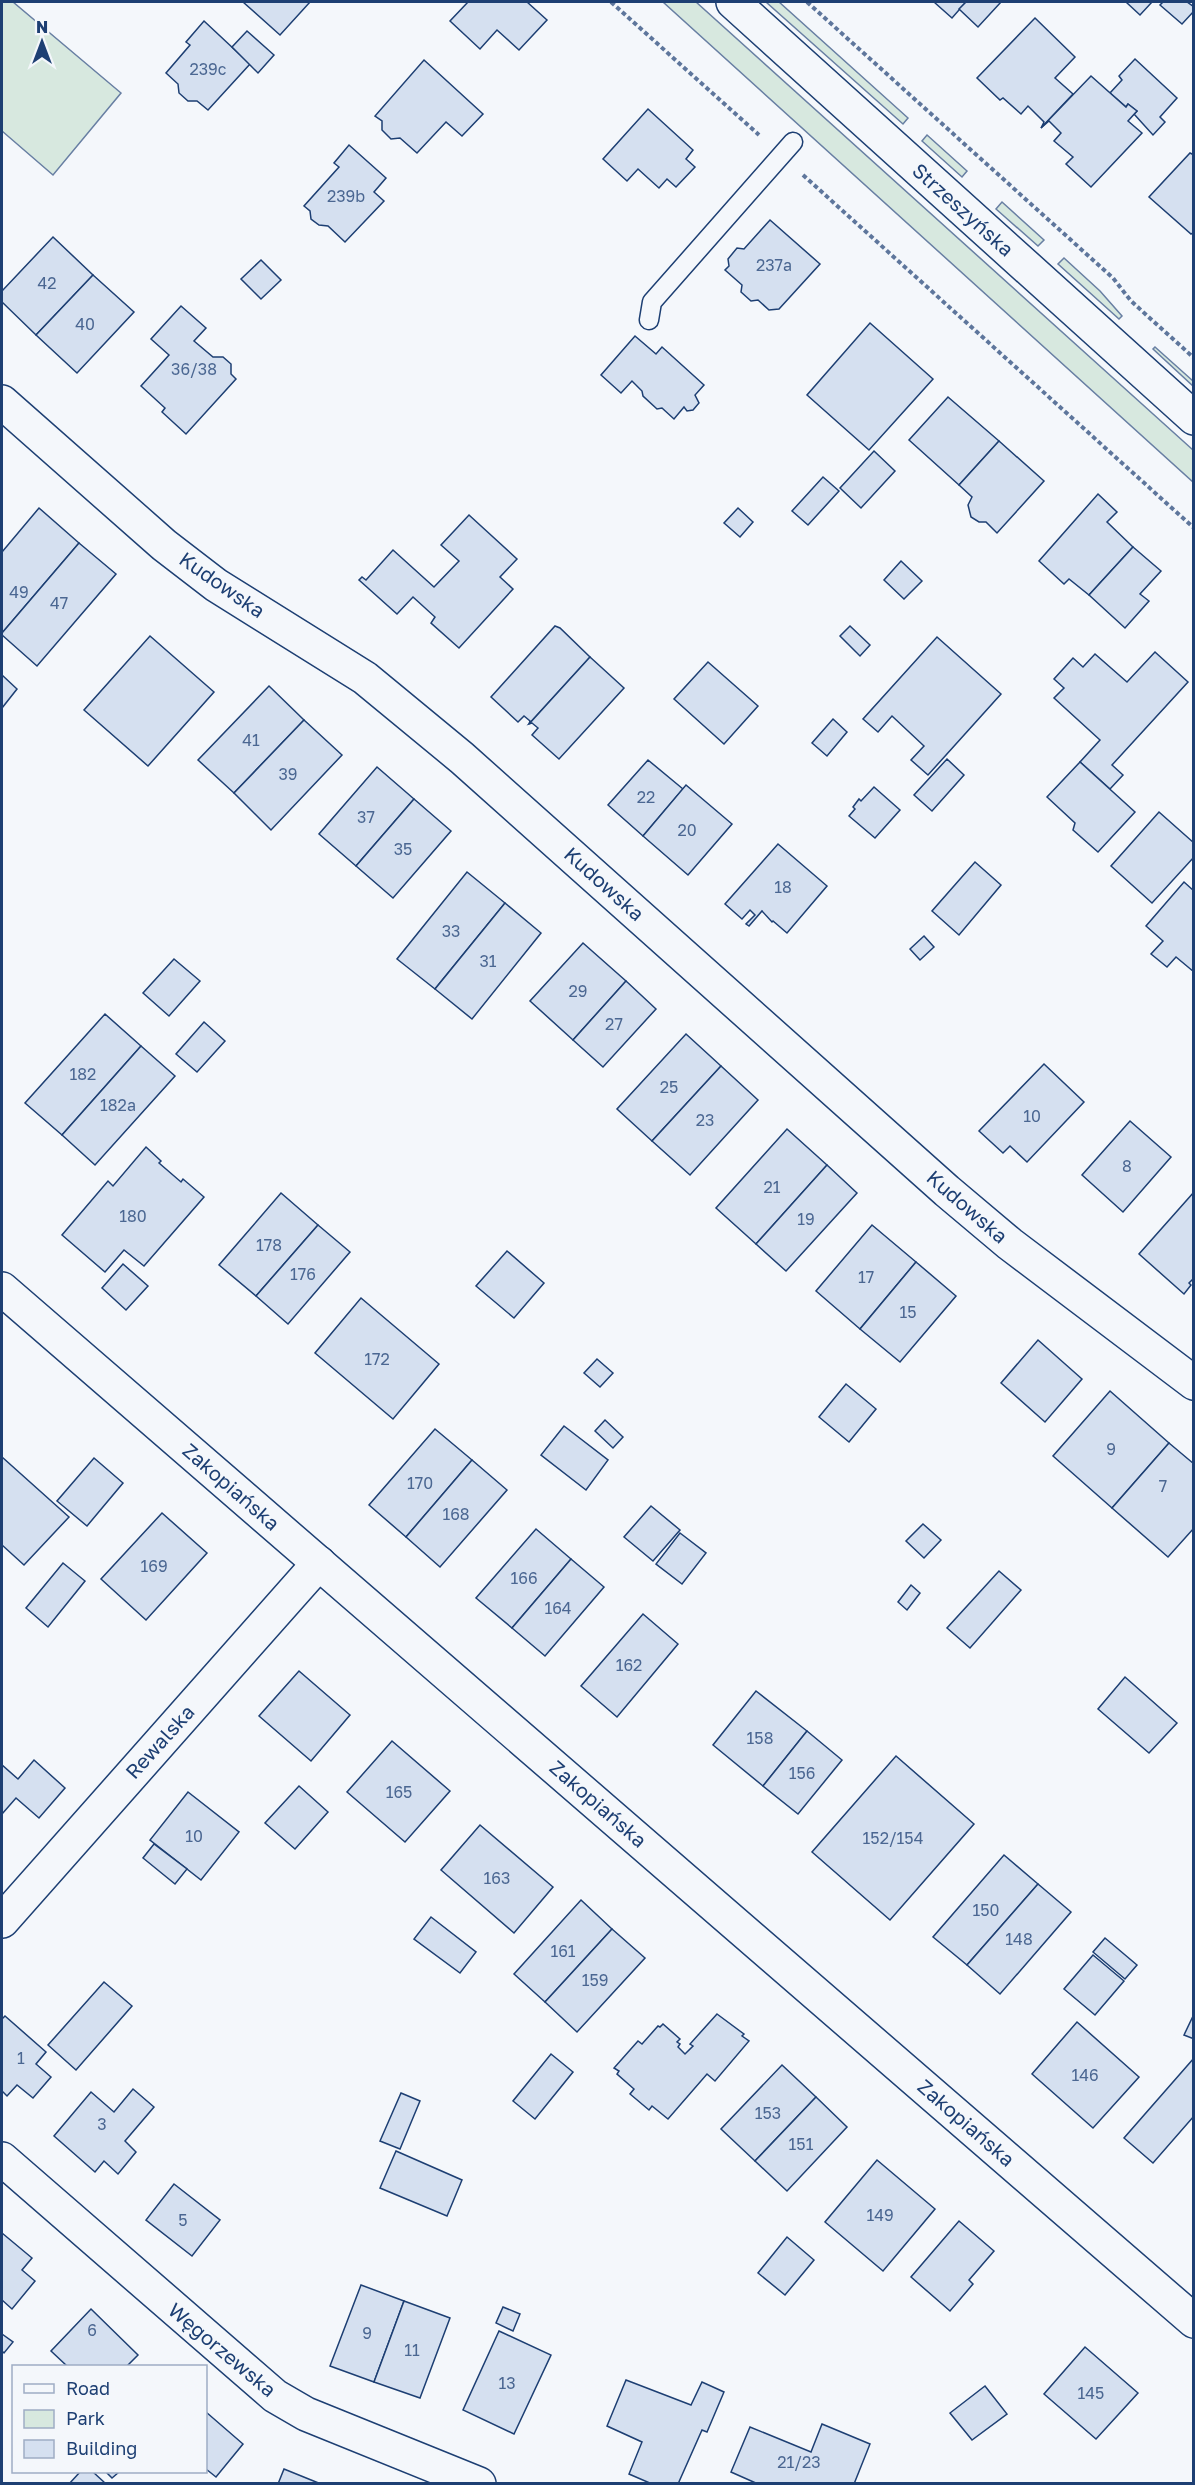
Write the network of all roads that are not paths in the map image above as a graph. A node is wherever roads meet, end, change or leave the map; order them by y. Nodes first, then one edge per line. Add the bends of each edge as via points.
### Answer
1 (733, 2) edge
2 (787, 149) road end
3 (649, 320) dead end
4 (2, 402) edge
5 (1194, 418) edge
6 (2, 1290) edge
7 (1194, 1383) edge
8 (319, 1563) junction
9 (2, 1921) edge
10 (2, 2159) edge
11 (1194, 2321) edge
12 (479, 2484) edge

1 - 5 street, Strzeszyńska
2 - 3 lane via 652,302
4 - 7 street, Kudowska via 216,585 383,692 947,1191 1010,1244
6 - 8 street, Zakopiańska
8 - 9 street, Rewalska
8 - 11 street, Zakopiańska
10 - 12 street, Węgorzewska via 275,2396 306,2414

